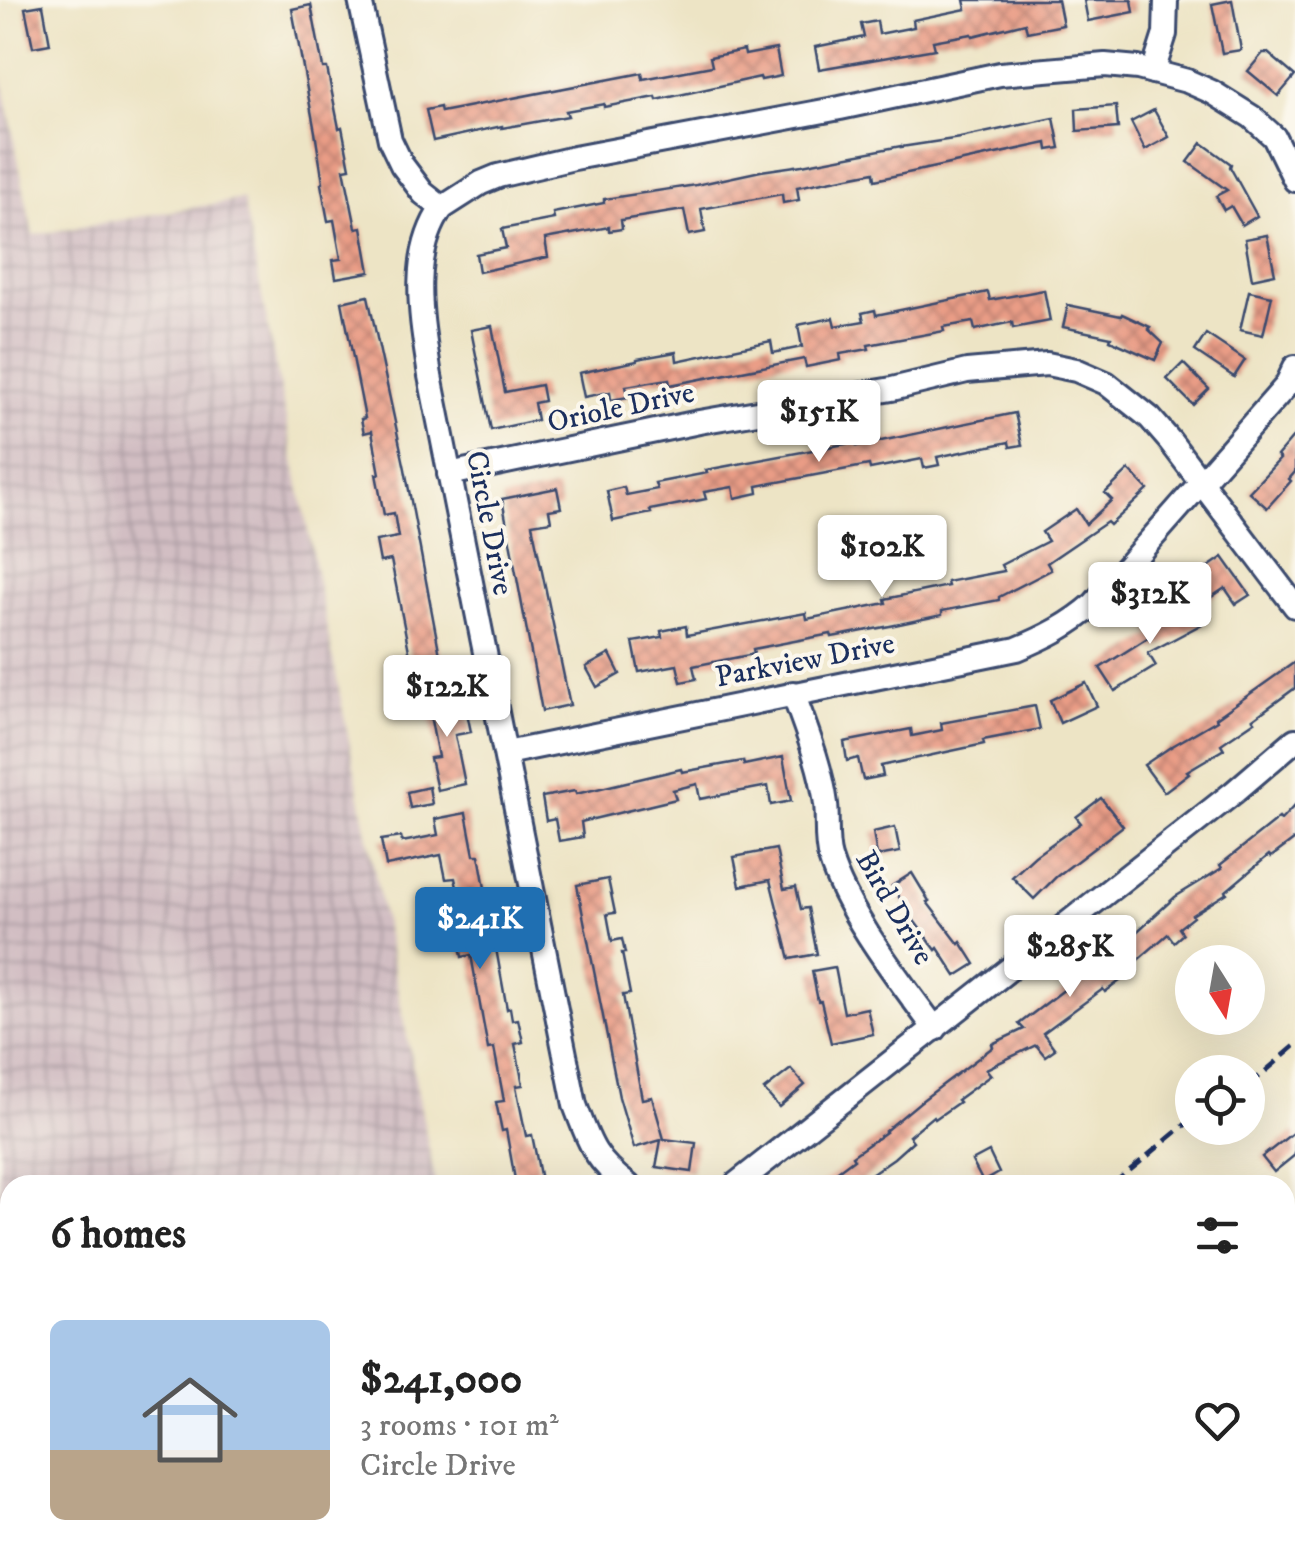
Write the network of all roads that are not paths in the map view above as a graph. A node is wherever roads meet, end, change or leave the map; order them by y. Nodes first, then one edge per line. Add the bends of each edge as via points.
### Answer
1 (360, 0) edge
2 (1166, 0) edge
3 (1153, 72) junction
4 (1295, 122) edge
5 (1274, 138) junction
6 (1295, 180) edge
7 (442, 208) junction
8 (1295, 367) edge
9 (449, 474) junction
10 (1201, 482) junction
11 (1295, 606) edge
12 (793, 693) junction
13 (1295, 740) edge
14 (506, 753) junction
15 (936, 1029) junction
16 (614, 1175) edge
17 (748, 1175) edge

1 - 7 street via 390,140 423,193
2 - 3 street via 1165,34
3 - 5 street via 1212,92
3 - 7 street via 1104,64 1000,74 574,158 480,183
4 - 5 street
5 - 6 street
7 - 9 street, Circle Drive via 424,252 420,302
8 - 10 street, Parkview Drive via 1286,386
9 - 10 street, Oriole Drive via 967,371 1046,364 1076,370 1127,398
9 - 14 street, Circle Drive
10 - 11 street, Oriole Drive
10 - 12 street, Parkview Drive via 1094,604 1051,634 1017,650
12 - 14 street, Parkview Drive
12 - 15 street, Bird Drive via 821,778 829,856 850,904
13 - 15 street
14 - 16 street, Circle Drive via 574,1105 592,1149
15 - 17 street

